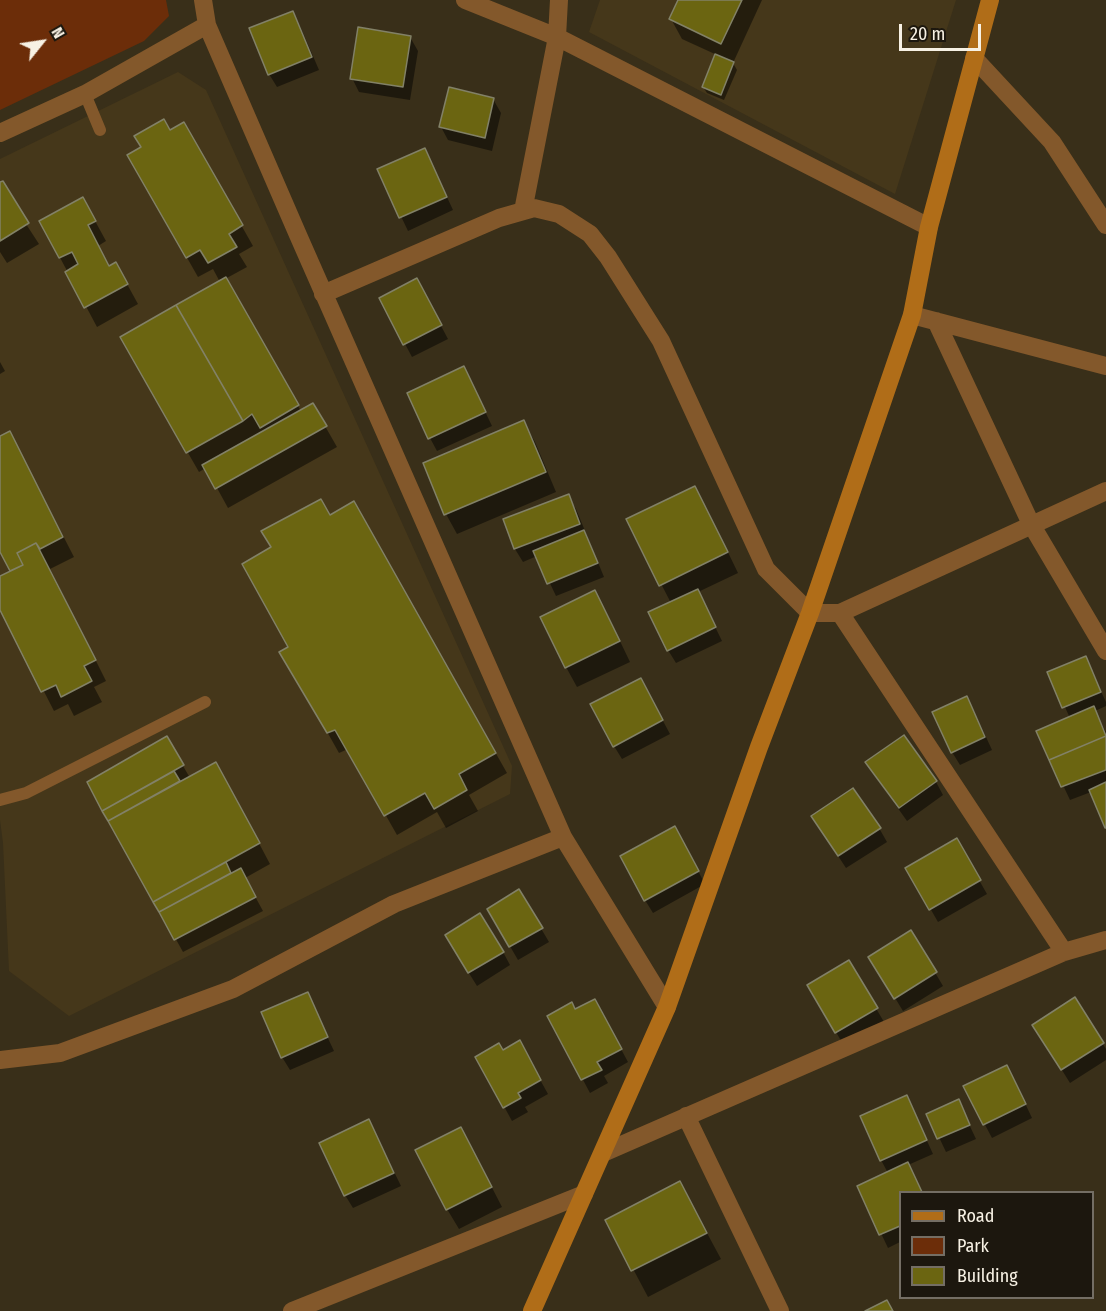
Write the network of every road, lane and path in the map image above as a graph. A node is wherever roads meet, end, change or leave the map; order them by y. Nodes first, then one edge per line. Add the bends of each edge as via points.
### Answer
1 (203, 0) edge
2 (465, 0) edge
3 (559, 0) edge
4 (990, 0) edge
5 (207, 25) junction
6 (557, 37) junction
7 (974, 58) junction
8 (85, 94) junction
9 (100, 130) dead end
10 (0, 133) edge
11 (523, 211) junction
12 (1106, 225) edge
13 (929, 226) junction
14 (324, 294) junction
15 (912, 315) junction
16 (936, 321) junction
17 (1106, 366) edge
18 (1106, 491) edge
19 (1030, 525) junction
20 (810, 613) junction
21 (840, 613) junction
22 (1106, 651) edge
23 (205, 702) dead end
24 (0, 800) edge
25 (563, 837) junction
26 (1106, 940) edge
27 (1064, 952) junction
28 (667, 1007) junction
29 (0, 1060) edge
30 (686, 1116) junction
31 (603, 1153) junction
32 (584, 1194) junction
33 (292, 1311) edge
34 (532, 1311) edge
35 (780, 1311) edge

1 - 5 street
2 - 6 street
3 - 6 street
4 - 7 street
5 - 8 street
5 - 14 street
6 - 11 street
6 - 13 street
7 - 12 street via 1052,142
7 - 13 street
8 - 9 lane
8 - 10 street
11 - 14 street
11 - 20 street via 534,208 559,214 590,234 608,257 661,341 766,569
13 - 15 street
14 - 25 street
15 - 16 street
15 - 20 street
16 - 17 street
16 - 19 street
18 - 19 street
19 - 21 street
19 - 22 street
20 - 21 street
20 - 28 street
21 - 27 street
23 - 24 lane via 26,793
25 - 28 street
25 - 29 street via 394,904 233,989 60,1053
26 - 27 street
27 - 30 street
28 - 31 street
30 - 31 street
30 - 35 street
31 - 32 street
32 - 33 street
32 - 34 street

